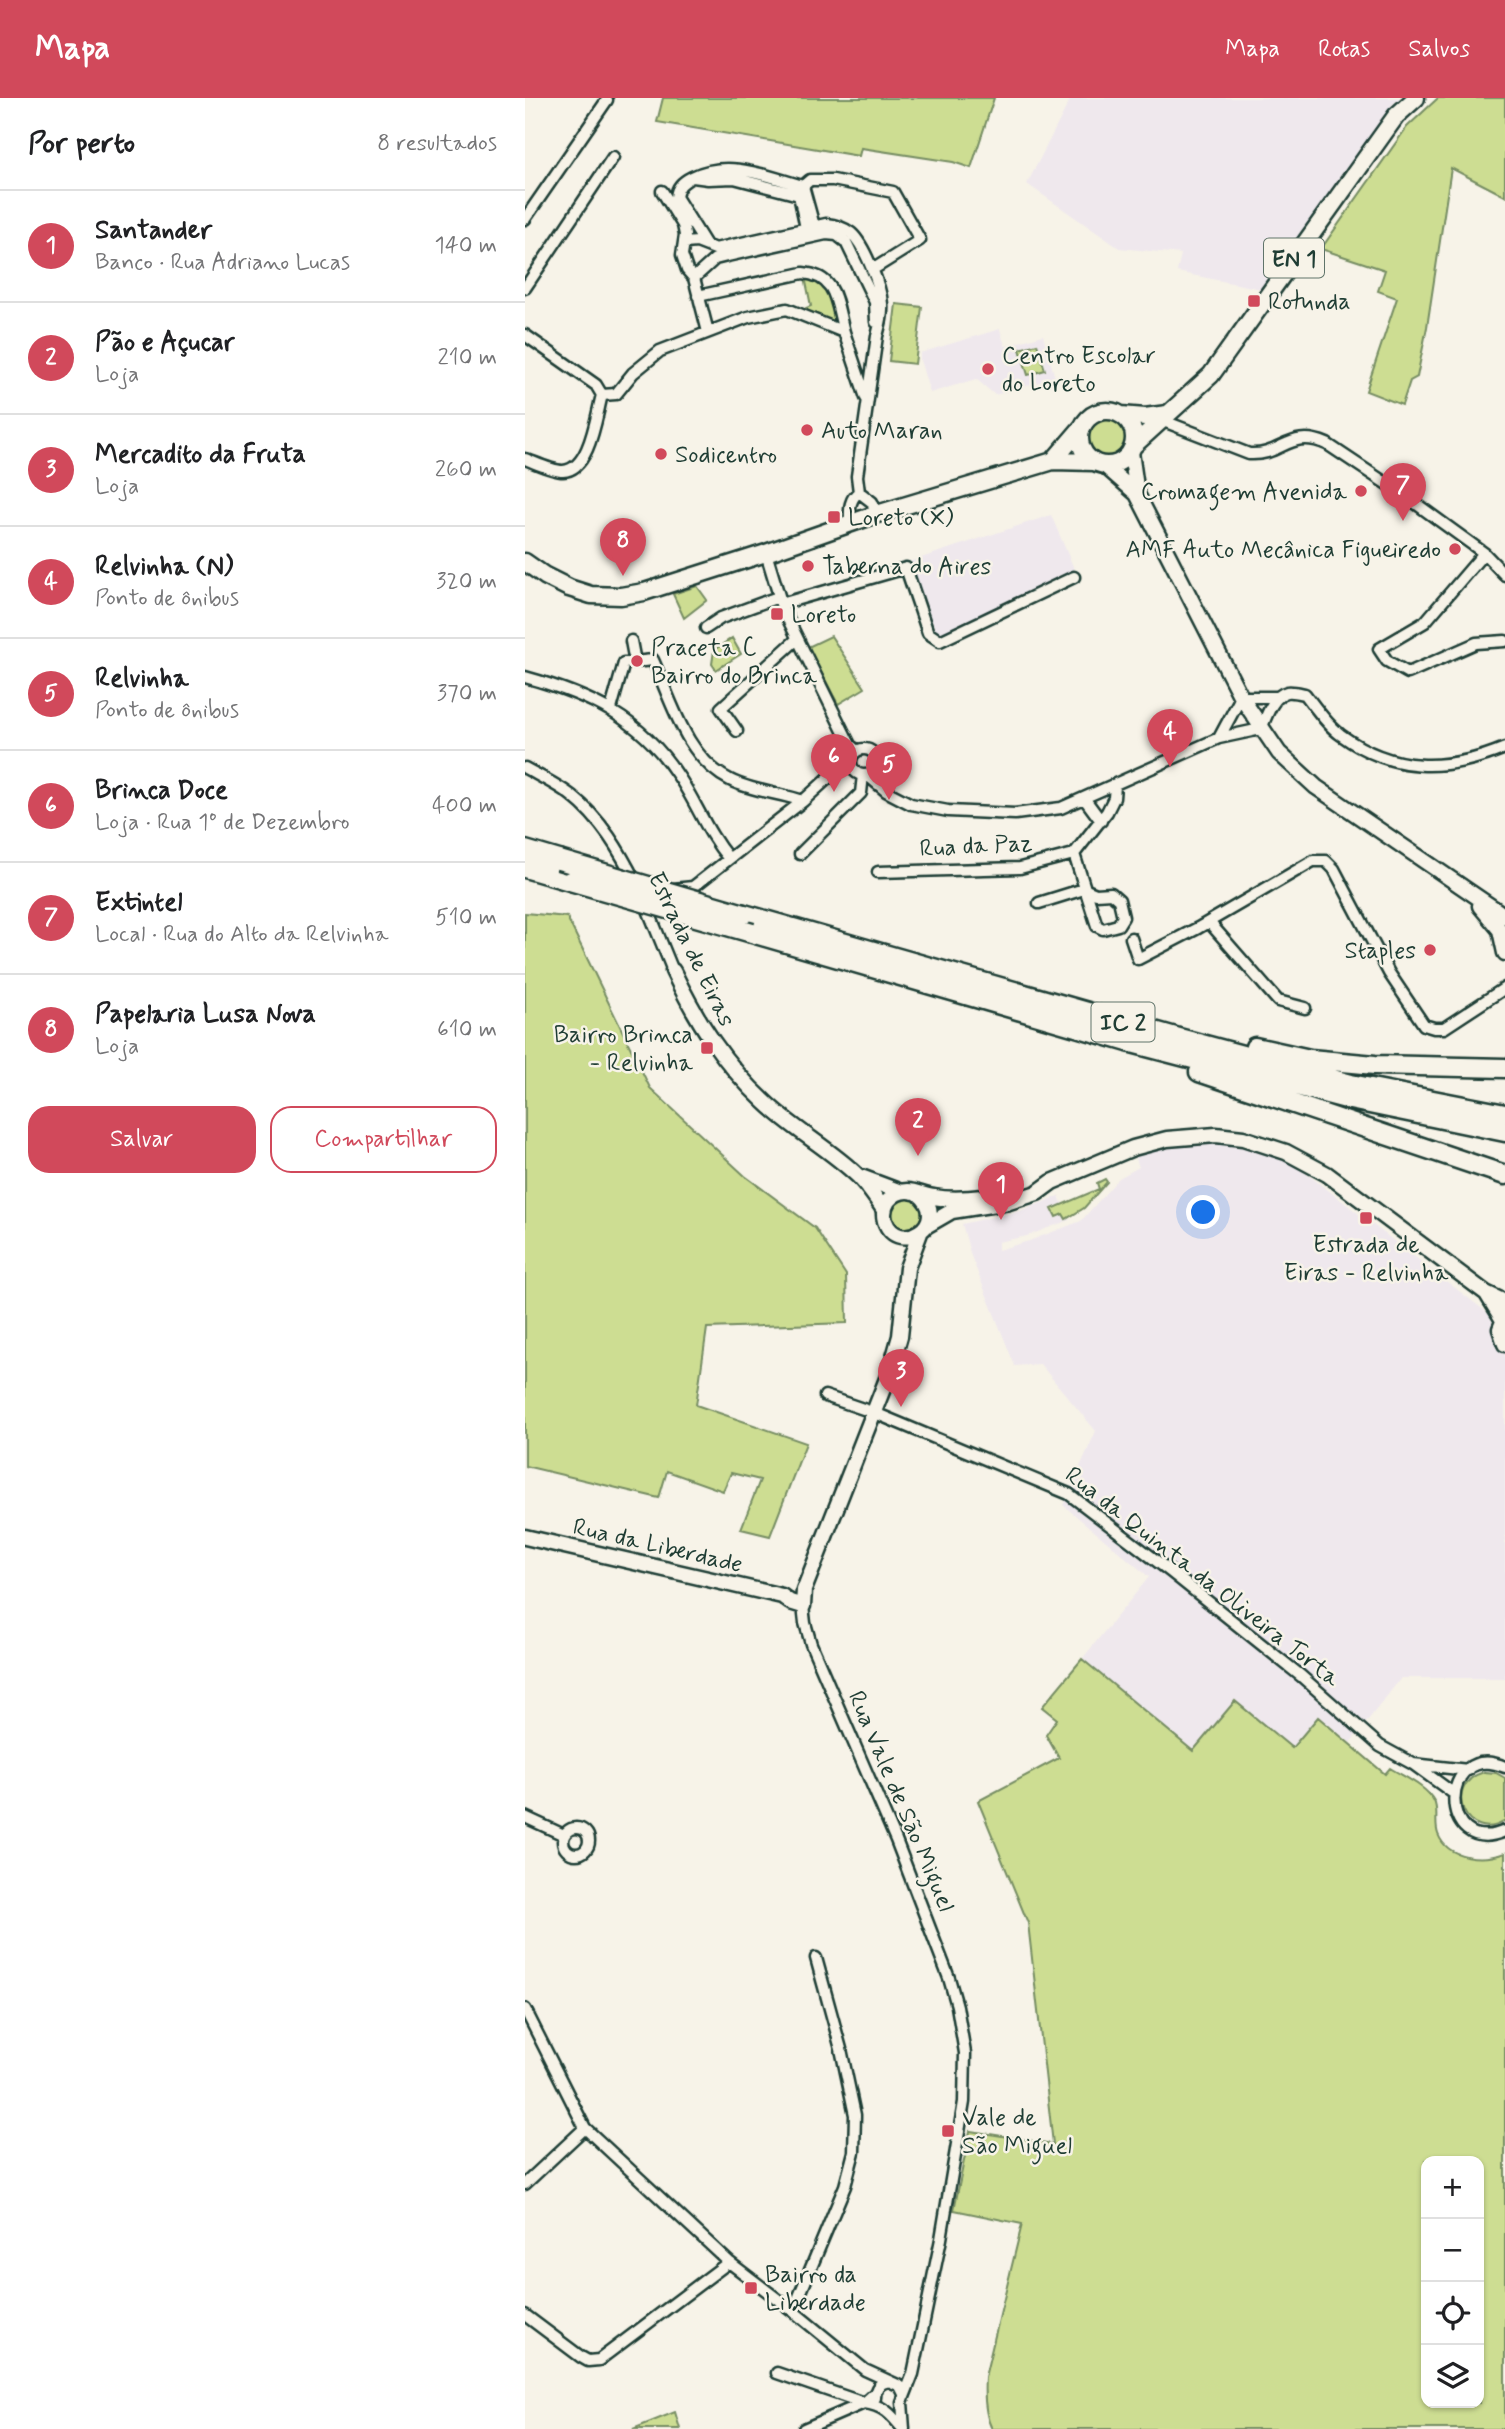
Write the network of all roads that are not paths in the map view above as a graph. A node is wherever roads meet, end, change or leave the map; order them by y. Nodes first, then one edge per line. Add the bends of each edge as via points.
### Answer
1 (1416, 98) edge
2 (607, 100) dead end
3 (613, 157) dead end
4 (693, 177) junction
5 (803, 186) junction
6 (662, 191) dead end
7 (525, 219) edge
8 (810, 227) junction
9 (685, 243) junction
10 (706, 245) junction
11 (872, 270) junction
12 (694, 278) junction
13 (525, 288) edge
14 (698, 296) junction
15 (708, 332) junction
16 (844, 332) junction
17 (525, 335) edge
18 (877, 336) junction
19 (602, 395) junction
20 (867, 402) junction
21 (1121, 415) junction
22 (1164, 417) junction
23 (1084, 425) junction
24 (1132, 449) junction
25 (525, 459) edge
26 (1053, 461) junction
27 (1099, 463) junction
28 (859, 492) junction
29 (1137, 494) junction
30 (877, 514) junction
31 (850, 523) junction
32 (766, 553) junction
33 (1484, 553) junction
34 (525, 562) edge
35 (1505, 575) edge
36 (1074, 577) dead end
37 (779, 601) junction
38 (706, 628) dead end
39 (796, 640) junction
40 (631, 641) dead end
41 (1505, 641) edge
42 (635, 662) junction
43 (525, 677) edge
44 (1241, 697) junction
45 (1279, 697) junction
46 (611, 709) junction
47 (1261, 729) junction
48 (737, 731) dead end
49 (1219, 738) junction
50 (1505, 748) edge
51 (857, 751) junction
52 (877, 763) junction
53 (851, 765) junction
54 (525, 768) edge
55 (865, 775) junction
56 (1115, 785) junction
57 (886, 791) junction
58 (1084, 798) junction
59 (803, 801) junction
60 (1101, 821) junction
61 (525, 850) edge
62 (800, 854) dead end
63 (1075, 854) junction
64 (729, 859) junction
65 (525, 868) edge
66 (879, 872) dead end
67 (1084, 889) junction
68 (641, 893) junction
69 (1470, 894) junction
70 (1039, 903) dead end
71 (1505, 916) edge
72 (1209, 922) junction
73 (1131, 938) dead end
74 (1505, 953) edge
75 (673, 971) joint
76 (1505, 988) edge
77 (1305, 1008) dead end
78 (1131, 1033) junction
79 (1505, 1068) edge
80 (1505, 1114) edge
81 (1505, 1132) edge
82 (856, 1175) junction
83 (1505, 1175) edge
84 (1052, 1182) junction
85 (901, 1192) junction
86 (919, 1194) junction
87 (884, 1210) junction
88 (923, 1229) junction
89 (895, 1233) junction
90 (907, 1268) junction
91 (1486, 1293) junction
92 (1505, 1302) edge
93 (1504, 1318) edge
94 (1505, 1344) edge
95 (825, 1396) dead end
96 (875, 1413) junction
97 (525, 1537) edge
98 (804, 1590) junction
99 (782, 1596) junction
100 (803, 1606) junction
101 (1413, 1764) junction
102 (1505, 1767) edge
103 (1468, 1770) junction
104 (1453, 1793) junction
105 (525, 1816) edge
106 (1505, 1831) edge
107 (564, 1835) dead end
108 (817, 1958) dead end
109 (525, 2009) edge
110 (585, 2128) junction
111 (525, 2184) edge
112 (729, 2262) junction
113 (793, 2311) junction
114 (525, 2315) edge
115 (914, 2365) junction
116 (865, 2370) junction
117 (777, 2373) dead end
118 (891, 2381) junction
119 (876, 2391) junction
120 (903, 2398) junction
121 (864, 2403) junction
122 (882, 2407) junction
123 (804, 2429) edge
124 (903, 2429) edge

1 - 22 main road, EN 1 via 1396,116 1211,375
2 - 7 street
3 - 13 street
4 - 5 street via 734,168
4 - 8 street via 734,178 799,195
4 - 10 street via 677,189 676,197
5 - 8 street
5 - 11 street via 810,180 833,180 893,192 920,240
6 - 9 street via 683,225
8 - 10 street via 715,248
8 - 11 street via 841,226 854,235
9 - 10 street
9 - 12 street via 682,255
11 - 18 street via 882,302
12 - 14 street
12 - 18 street via 715,259 837,235 846,242 875,302
14 - 15 street
14 - 16 street via 815,274 831,285
15 - 16 street via 787,309
15 - 19 street via 660,351 616,394
16 - 20 street
17 - 19 street via 596,385
18 - 20 street
19 - 25 street via 585,459 563,471
20 - 28 street
21 - 22 main road
21 - 23 main road via 1100,412
21 - 24 main road via 1132,428
22 - 24 main road, EN 1
22 - 33 street via 1249,454 1301,438 1320,441
23 - 26 main road
23 - 27 main road via 1081,445 1086,455
24 - 27 main road, EN 1 via 1124,460
24 - 29 street
26 - 27 main road, EN 1
26 - 30 main road, EN 1
27 - 29 street
28 - 30 street via 872,502
28 - 31 street via 849,507
29 - 44 street
30 - 31 main road, EN 1
31 - 32 main road, EN 1
32 - 34 main road, EN 1 via 644,592 608,597 569,588
32 - 37 street
33 - 35 street
33 - 41 street via 1425,622 1379,649 1387,661 1408,673 1476,643
36 - 37 street via 940,641 928,633 906,568
37 - 38 street via 722,618
37 - 39 street
39 - 48 street via 721,708
39 - 51 street
40 - 42 street
42 - 46 street via 624,663
42 - 59 street via 653,660 698,756 711,769 732,782
43 - 46 street
44 - 45 street
44 - 47 street
44 - 49 street
45 - 47 street
45 - 50 street via 1287,692 1305,694 1339,734 1377,757 1439,766
46 - 64 street via 664,755
47 - 49 street
47 - 69 street via 1316,788
49 - 56 street
51 - 52 street via 870,751
51 - 53 street
52 - 55 street
52 - 57 street
53 - 55 street
53 - 59 street via 837,770
54 - 68 street, Estrada de Eiras via 560,787 586,809 619,851
55 - 57 street
55 - 62 street via 861,793
56 - 58 street
56 - 60 street via 1114,798
57 - 58 street via 911,804 948,811 1015,814 1061,808
58 - 60 street
59 - 64 street
60 - 63 street
61 - 78 highway, IC 2, bridge
63 - 66 street, Rua da Paz via 1020,868
63 - 67 street
64 - 68 street via 693,887
65 - 78 highway, IC 2, bridge
67 - 67 street via 1111,893 1119,900 1123,917 1118,925 1097,926
67 - 70 street
68 - 75 street, Estrada de Eiras
69 - 71 street
69 - 74 street via 1500,930
72 - 73 street via 1139,959
72 - 76 street via 1313,861 1326,862 1424,1025 1444,1028
72 - 77 street via 1278,1001
75 - 82 street, Estrada de Eiras via 712,1044 740,1077 766,1104
78 - 79 highway via 1205,1036 1310,1059
78 - 80 highway, IC 2
78 - 81 highway, IC 2 via 1350,1100
78 - 83 highway via 1185,1067
82 - 85 street, Estrada de Eiras
82 - 87 street, Estrada de Eiras
84 - 86 street via 970,1199
84 - 88 street via 1037,1193 1009,1202 952,1211
84 - 91 street via 1167,1139 1243,1138 1286,1152 1327,1174
85 - 86 street
85 - 87 street via 890,1198
86 - 88 street via 928,1205 929,1219
87 - 89 street via 886,1223
88 - 89 street via 908,1237
88 - 90 street, Rua Vale de São Miguel
89 - 90 street, Rua Vale de São Miguel
90 - 96 street, Rua Vale de São Miguel via 900,1336
91 - 92 street
91 - 93 street
93 - 94 street via 1500,1329
95 - 96 street, Rua da Quinta da Oliveira Torta
96 - 98 street, Rua Vale de São Miguel
96 - 101 street, Rua da Quinta da Oliveira Torta via 1069,1494 1301,1676 1380,1746
97 - 99 street, Rua da Liberdade
98 - 99 street, Rua da Liberdade
98 - 100 street, Rua Vale de São Miguel
99 - 100 street, Rua da Liberdade
100 - 115 street, Rua Vale de São Miguel via 811,1644 896,1840 949,1978 965,2053 964,2102
101 - 103 street, Rua da Quinta da Oliveira Torta
101 - 104 street, Rua da Quinta da Oliveira Torta
102 - 103 street, Rua da Quinta da Oliveira Torta via 1488,1763
103 - 104 street
104 - 106 street via 1455,1814 1469,1830 1489,1836
105 - 107 street
108 - 113 street via 841,2049 856,2134 845,2186
109 - 110 street
110 - 111 street
110 - 112 street
112 - 113 street
112 - 114 street via 599,2360 580,2357
113 - 116 street
115 - 118 street
115 - 120 street, Rua Vale de São Miguel
116 - 118 street
116 - 119 street
117 - 121 street
118 - 119 street
118 - 120 street via 900,2386
119 - 121 street
119 - 122 street
120 - 122 street via 896,2408
120 - 124 street
121 - 122 street
121 - 123 street
122 - 124 street

